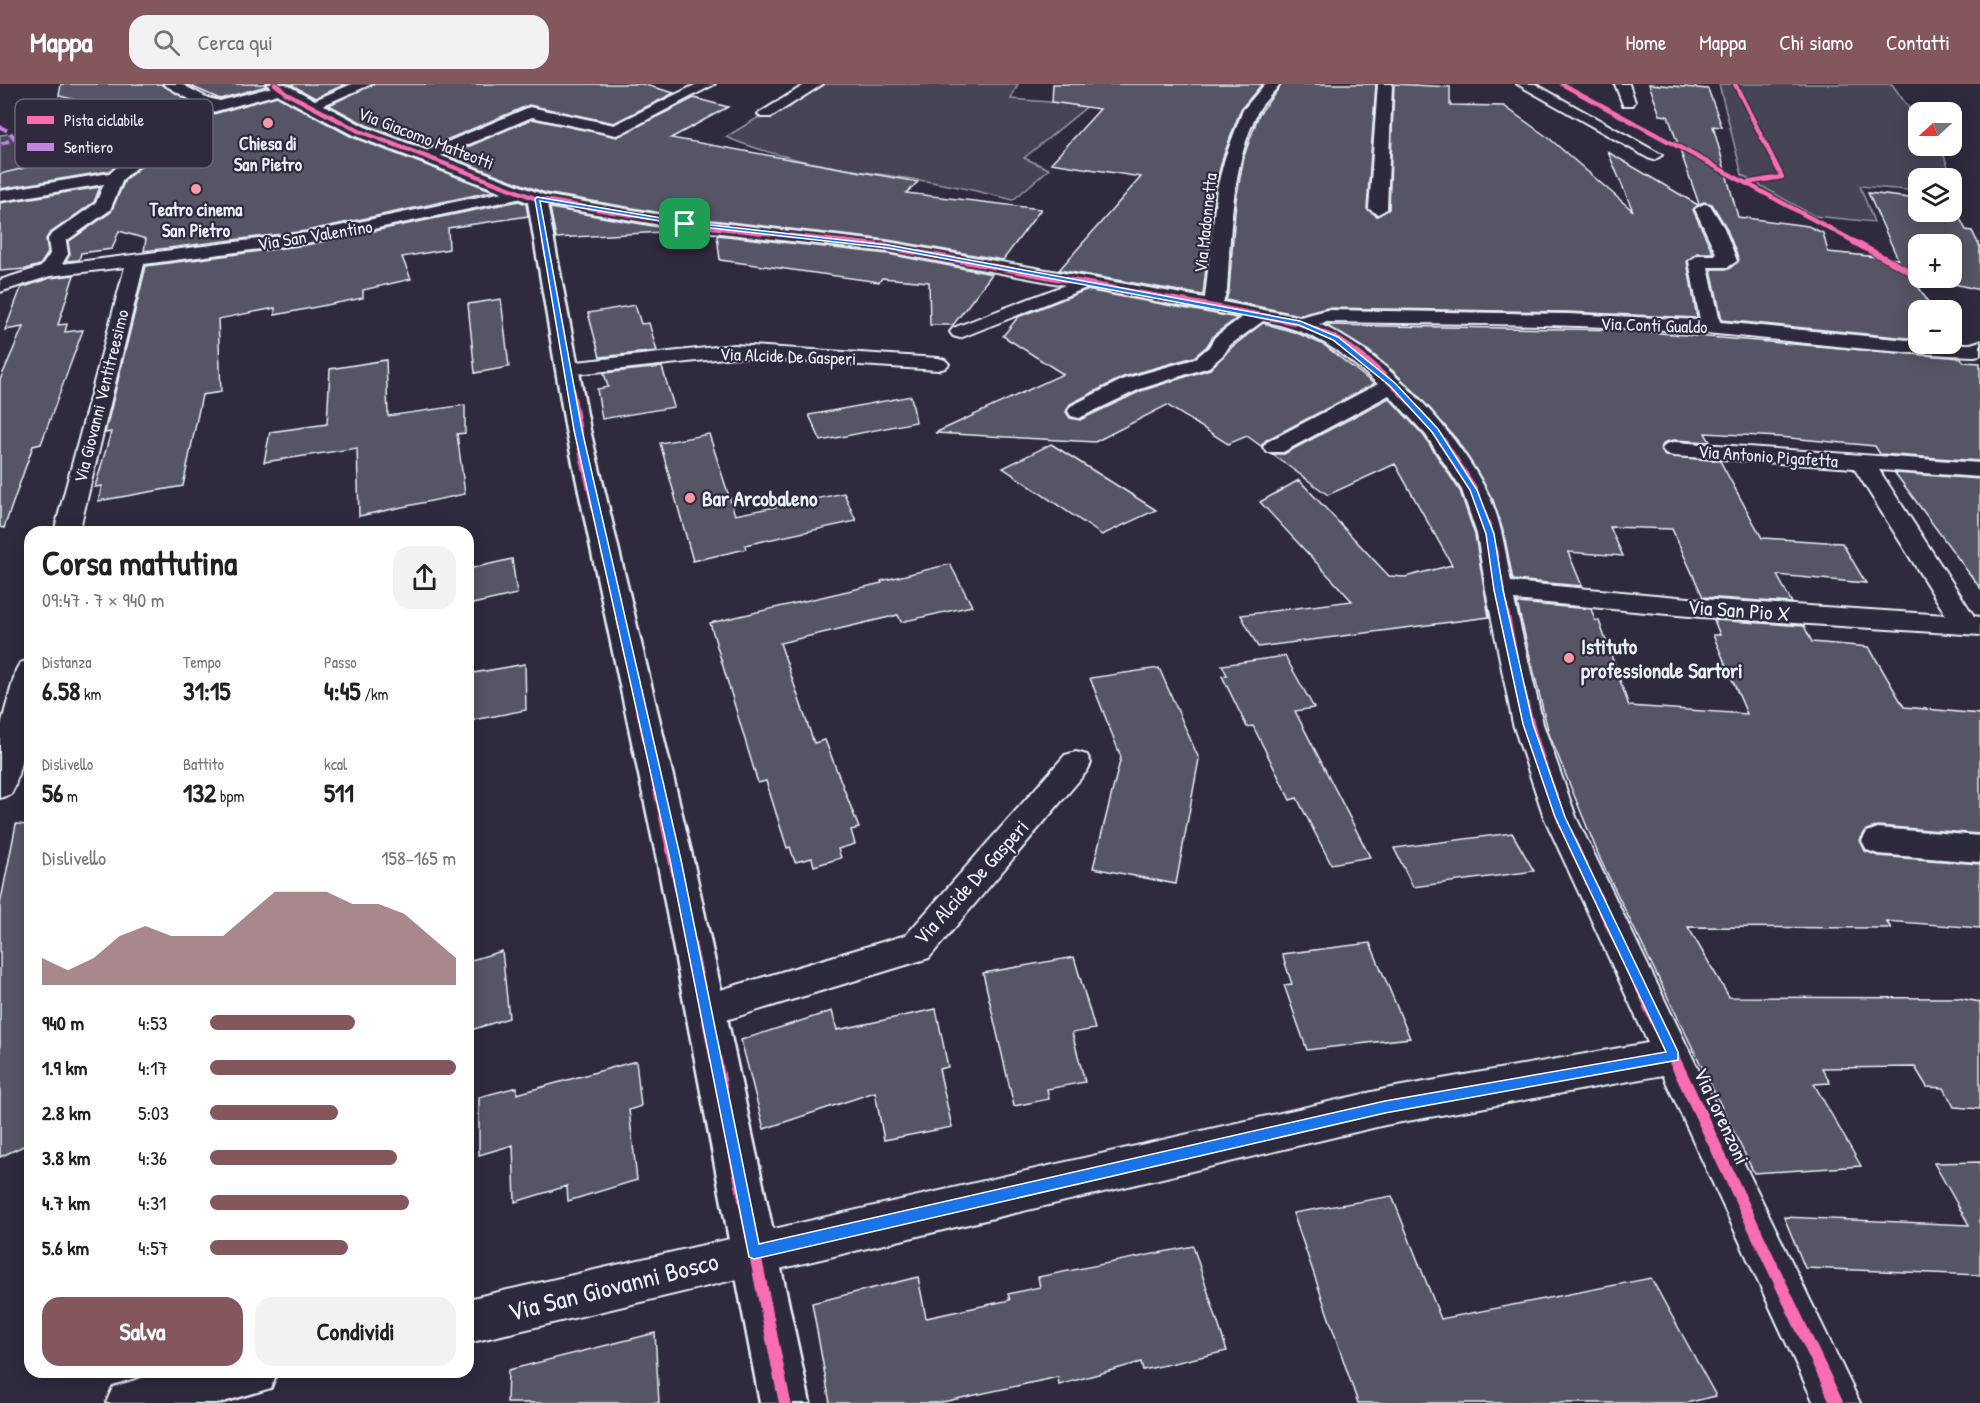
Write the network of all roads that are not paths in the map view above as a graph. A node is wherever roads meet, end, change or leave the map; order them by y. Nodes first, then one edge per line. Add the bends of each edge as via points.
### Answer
1 (170, 84) edge
2 (365, 84) edge
3 (708, 84) edge
4 (816, 84) edge
5 (1273, 84) edge
6 (1385, 84) edge
7 (1524, 84) edge
8 (1622, 84) edge
9 (278, 87) edge
10 (198, 99) edge
11 (1628, 102) dead end
12 (213, 104) edge
13 (218, 105) junction
14 (309, 106) junction
15 (213, 107) edge
16 (766, 114) dead end
17 (1654, 155) dead end
18 (425, 157) junction
19 (126, 168) edge
20 (115, 177) junction
21 (0, 196) edge
22 (530, 196) junction
23 (1378, 209) dead end
24 (1704, 209) dead end
25 (136, 260) junction
26 (48, 271) junction
27 (1085, 281) junction
28 (0, 286) edge
29 (1212, 306) junction
30 (1259, 314) junction
31 (1300, 323) junction
32 (1712, 327) junction
33 (960, 332) dead end
34 (1980, 347) edge
35 (938, 364) dead end
36 (567, 369) junction
37 (1392, 385) junction
38 (1079, 411) dead end
39 (1275, 447) dead end
40 (1674, 449) dead end
41 (1862, 462) junction
42 (1980, 470) edge
43 (68, 526) edge
44 (1498, 590) junction
45 (1973, 625) edge
46 (24, 693) edge
47 (1076, 763) dead end
48 (0, 786) edge
49 (1878, 841) dead end
50 (1980, 849) edge
51 (706, 1010) junction
52 (1674, 1056) junction
53 (754, 1252) junction
54 (474, 1320) edge
55 (231, 1378) edge
56 (129, 1403) edge
57 (786, 1403) edge
58 (1837, 1403) edge

1 - 10 street
2 - 14 street
3 - 18 street, Via Giacomo Matteotti via 616,130 530,112
4 - 16 street
5 - 29 street, Via Madonnetta via 1251,110 1233,158 1225,188 1217,290
6 - 23 street
7 - 17 street
8 - 11 street
9 - 13 street
9 - 14 street, Via Giacomo Matteotti
12 - 13 street
13 - 15 street
14 - 18 street, Via Giacomo Matteotti
18 - 22 street, Via Giacomo Matteotti
19 - 20 street
20 - 21 street
20 - 26 street via 104,206 57,239 59,254
22 - 25 street, Via San Valentino via 306,238
22 - 27 street, Via Lorenzoni via 674,222 888,247
22 - 36 street
24 - 32 street via 1728,261 1698,261
25 - 26 street, Via San Valentino
25 - 43 street, Via Giovanni Ventitreesimo
26 - 28 street, Via San Valentino
27 - 29 street, Via Lorenzoni
27 - 33 street
29 - 30 street, Via Lorenzoni
30 - 31 street, Via Lorenzoni
30 - 38 street via 1222,341 1202,363 1132,384
31 - 32 street, Via Conti Gualdo via 1327,316
31 - 37 street, Via Lorenzoni via 1336,339
32 - 34 street, Via Conti Gualdo via 1935,349
35 - 36 street, Via Alcide De Gasperi via 734,351
36 - 51 street
37 - 39 street
37 - 44 street, Via Lorenzoni via 1435,431 1473,490 1490,534
40 - 41 street, Via Antonio Pigafetta
41 - 42 street, Via Antonio Pigafetta
41 - 45 street, Via Antonio Pigafetta
44 - 45 street, Via San Pio X via 1700,608
44 - 52 street, Via Lorenzoni via 1528,724 1560,817
46 - 48 street
47 - 51 street, Via Alcide De Gasperi via 917,947
49 - 50 street
51 - 53 street
52 - 53 street, Via San Giovanni Bosco via 1385,1107
52 - 58 street, Via Lorenzoni
53 - 54 street, Via San Giovanni Bosco
53 - 57 street
55 - 56 street

